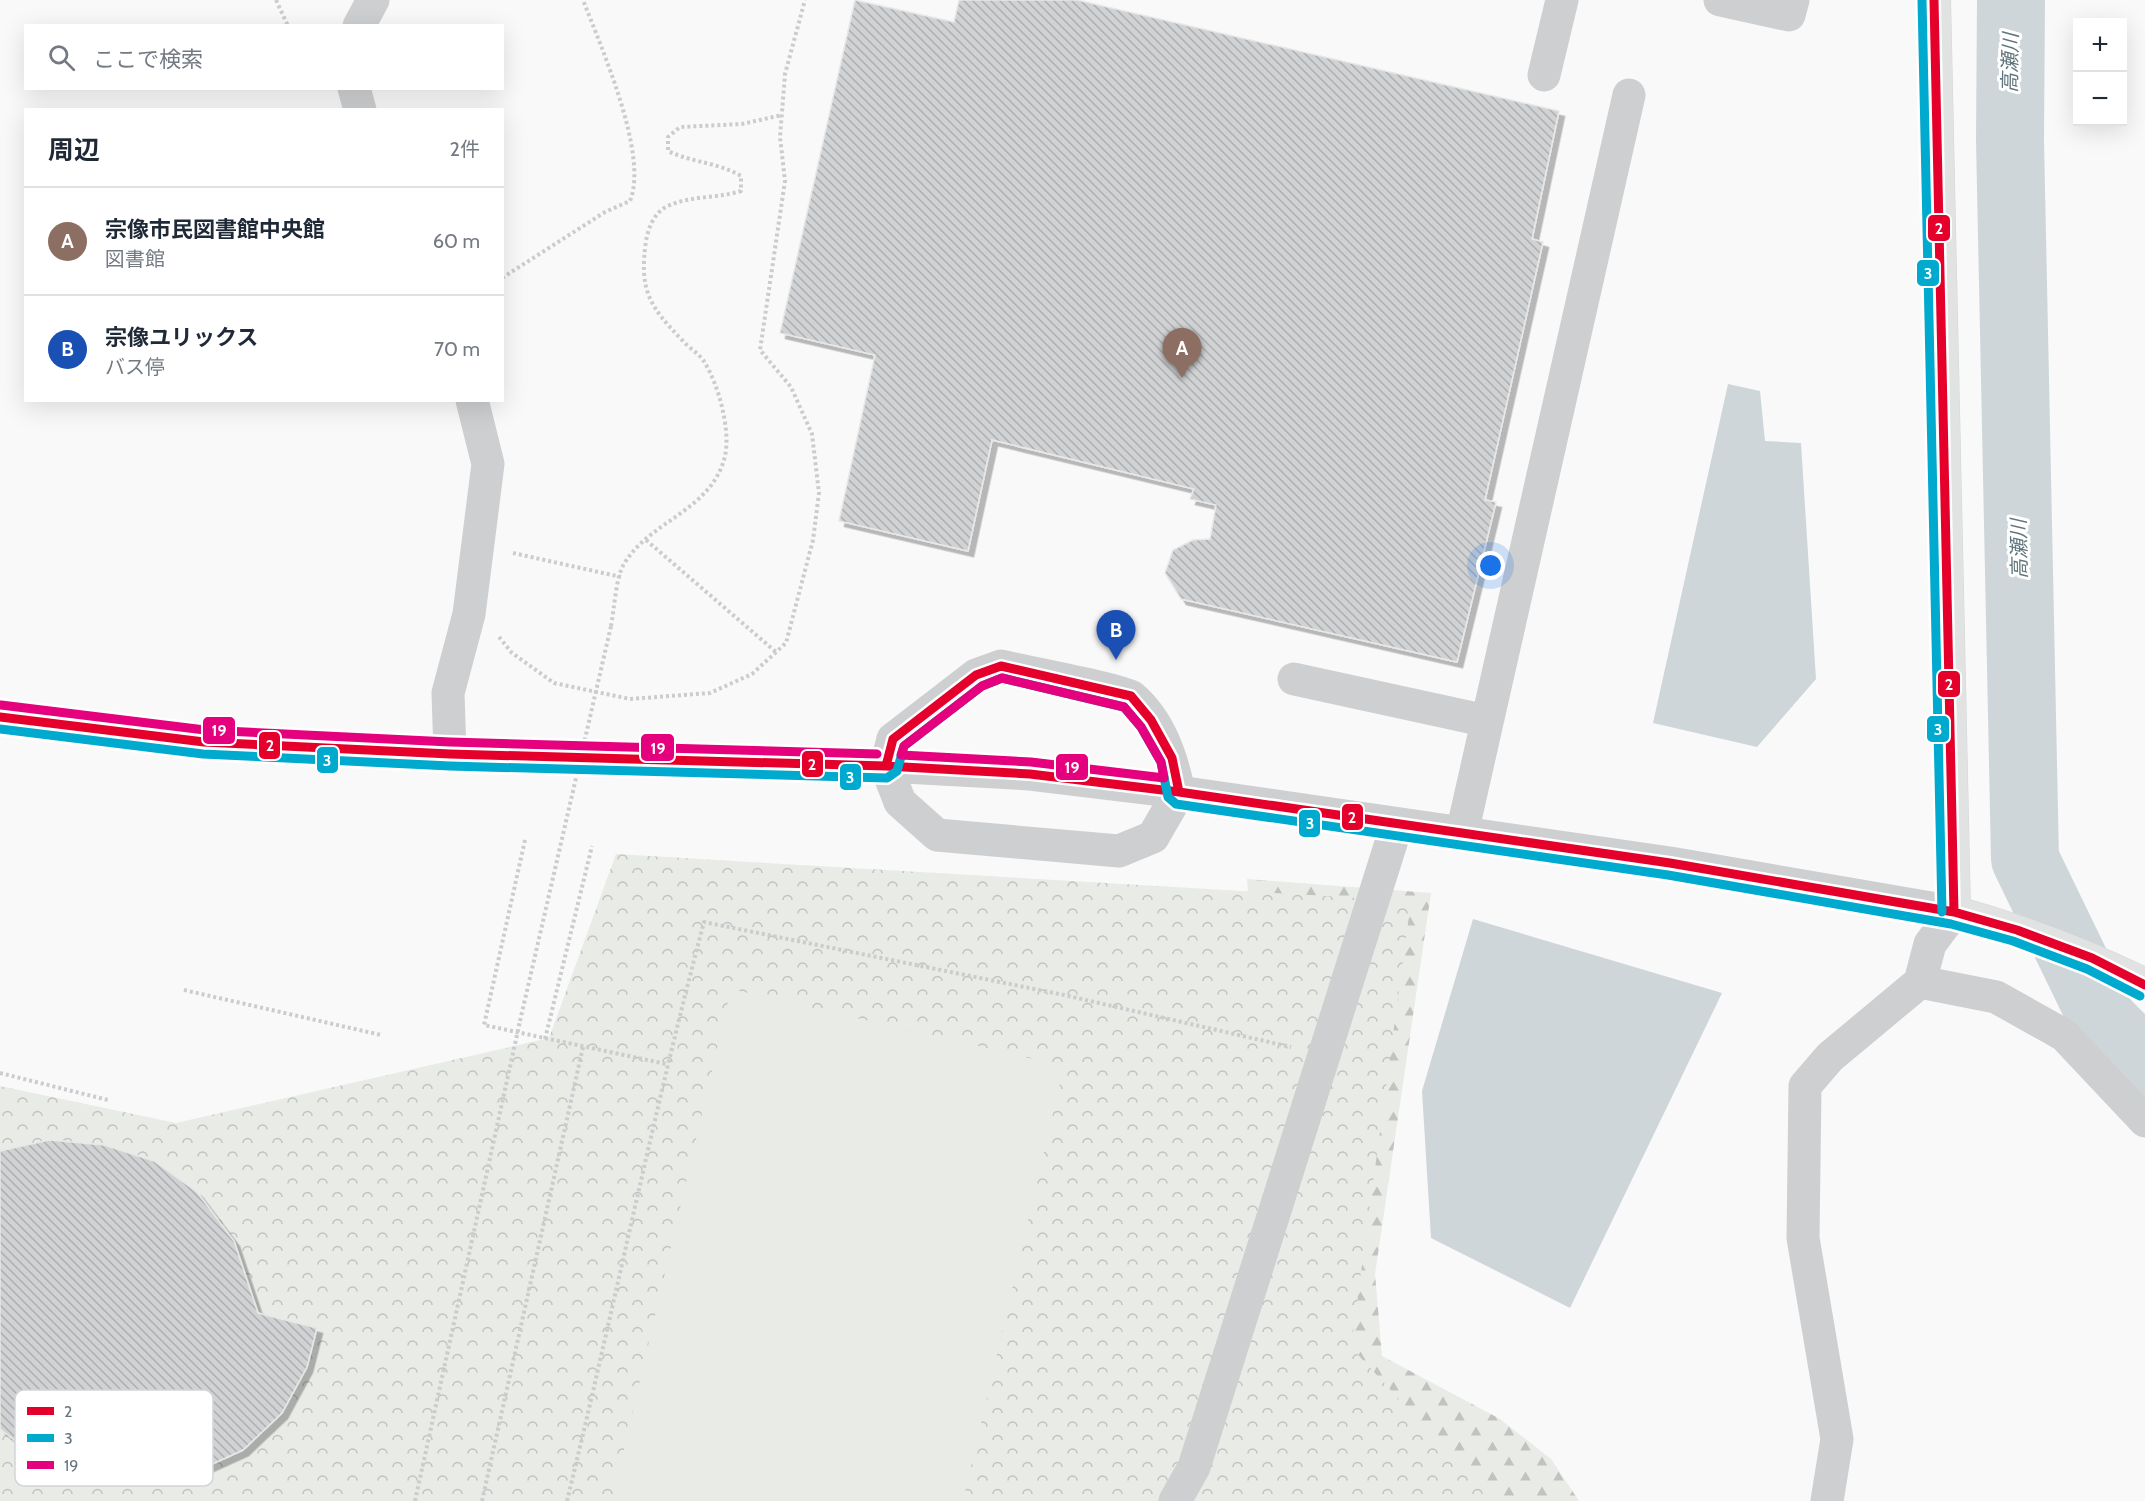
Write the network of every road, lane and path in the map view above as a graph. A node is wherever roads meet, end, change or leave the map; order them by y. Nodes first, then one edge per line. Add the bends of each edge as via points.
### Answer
1 (276, 0) edge
2 (373, 0) edge
3 (583, 0) edge
4 (805, 0) edge
5 (1562, 0) edge
6 (1720, 0) edge
7 (1793, 0) edge
8 (1934, 0) edge
9 (287, 24) edge
10 (360, 24) edge
11 (1544, 75) dead end
12 (355, 90) edge
13 (1629, 95) dead end
14 (359, 108) edge
15 (782, 115) junction
16 (504, 277) edge
17 (472, 402) edge
18 (646, 540) junction
19 (477, 546) junction
20 (621, 577) junction
21 (471, 601) junction
22 (776, 652) junction
23 (1294, 679) dead end
24 (0, 717) edge
25 (1486, 721) junction
26 (450, 754) junction
27 (886, 766) junction
28 (1179, 792) junction
29 (1397, 824) junction
30 (1462, 832) junction
31 (525, 840) dead end
32 (592, 846) dead end
33 (1954, 912) junction
34 (1920, 982) junction
35 (2145, 986) edge
36 (184, 990) dead end
37 (517, 1033) junction
38 (381, 1035) dead end
39 (545, 1039) junction
40 (583, 1047) junction
41 (1324, 1054) junction
42 (666, 1064) junction
43 (0, 1073) edge
44 (108, 1100) dead end
45 (2145, 1121) edge
46 (415, 1501) edge
47 (482, 1501) edge
48 (567, 1501) edge
49 (1175, 1501) edge
50 (1827, 1501) edge

1 - 9 path
2 - 10 street
3 - 16 path via 630,141 636,186 630,201 605,212
4 - 15 path via 785,74
5 - 11 street
6 - 7 street via 1789,15
8 - 33 main road
12 - 14 street
13 - 25 street
15 - 18 path via 742,124 680,127 668,137 668,151 684,159 723,165 741,176 741,191 663,207 648,227 644,288 658,314 703,360 726,426 725,457 710,488
15 - 22 path via 784,181 760,350 791,387 812,434 819,494 813,540 786,643
17 - 19 street via 488,464
18 - 20 path via 623,565
18 - 22 path
19 - 20 path
19 - 21 street
20 - 37 path, bridge
21 - 22 path via 512,653 554,683 630,699 710,693 752,674
21 - 26 street via 448,693
23 - 25 street
24 - 26 street via 204,742
25 - 30 street
26 - 27 street
27 - 28 street via 1029,774
27 - 28 street via 900,802 937,835 1119,851 1153,837
27 - 28 street via 893,739 976,675 1001,666 1131,696 1151,720 1172,758
28 - 29 street
29 - 30 street
29 - 41 street
30 - 33 street
31 - 37 path via 484,1025
32 - 39 path
33 - 34 street via 1930,944
33 - 35 main road via 2092,958
34 - 45 street via 1996,997 2064,1035
34 - 50 street via 1830,1057 1805,1086 1803,1238 1837,1439
36 - 38 path
37 - 39 path
37 - 46 path
39 - 40 path
40 - 42 path
40 - 47 path
41 - 42 path via 1064,995 704,922
41 - 49 street via 1194,1467
42 - 48 path
43 - 44 path

